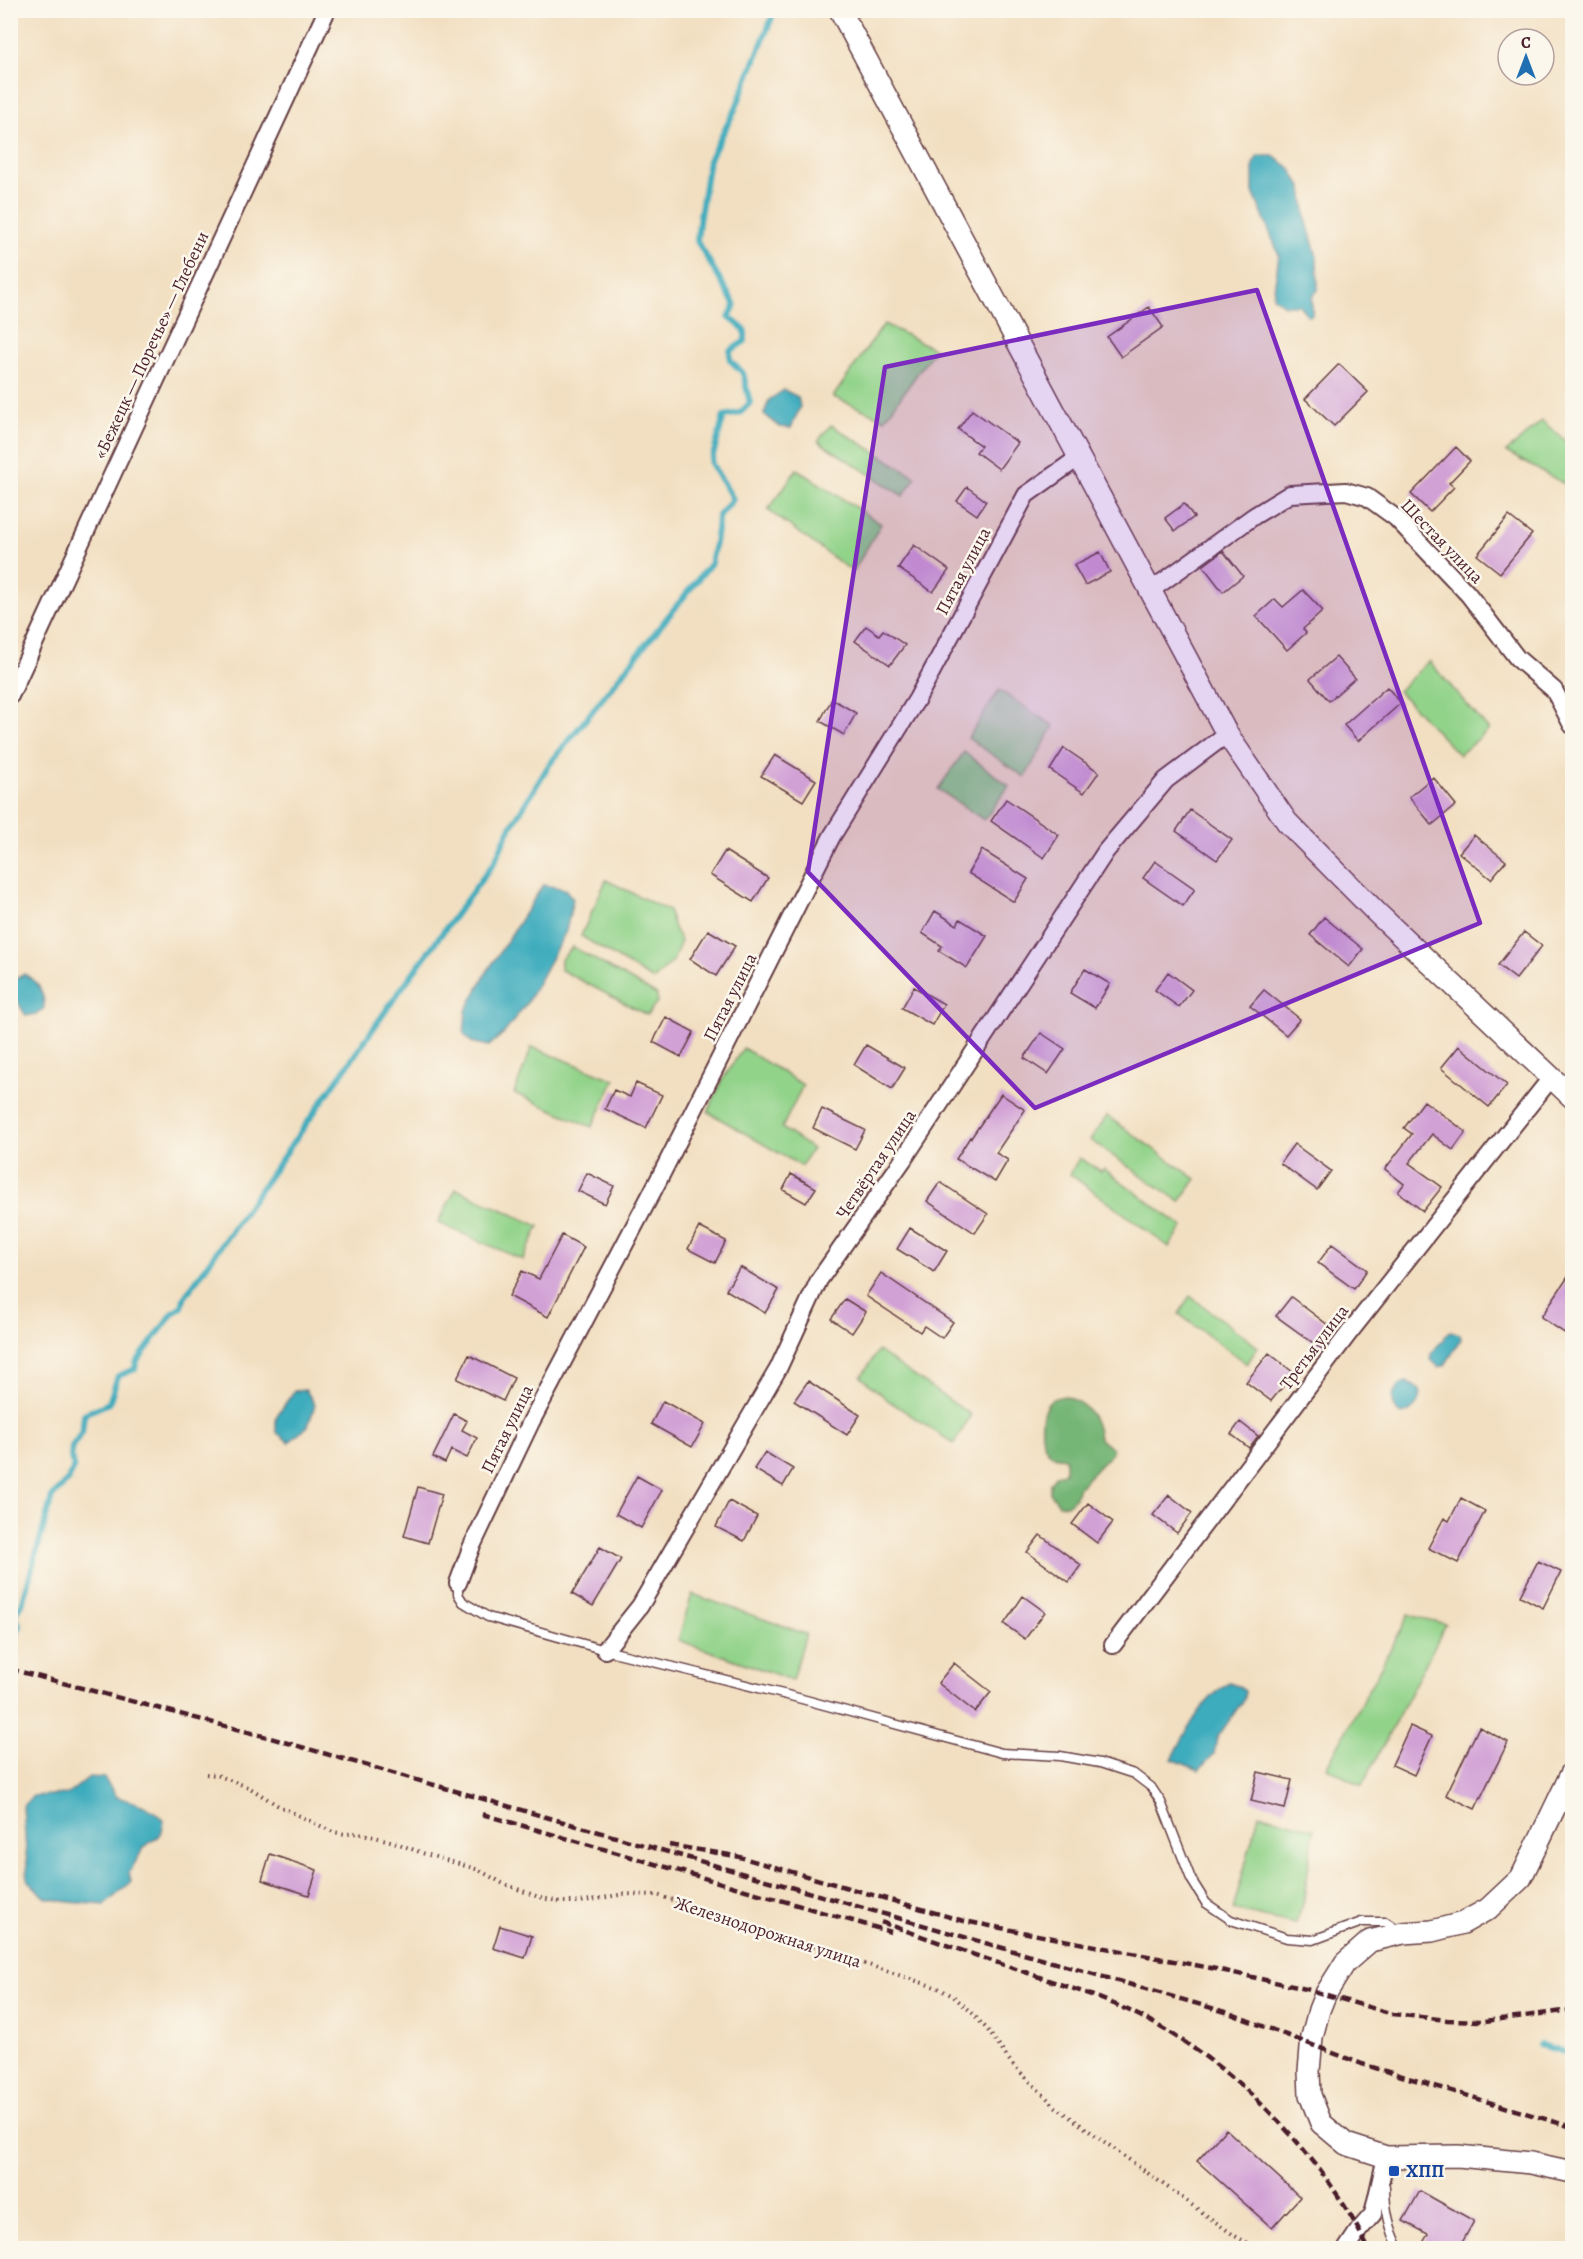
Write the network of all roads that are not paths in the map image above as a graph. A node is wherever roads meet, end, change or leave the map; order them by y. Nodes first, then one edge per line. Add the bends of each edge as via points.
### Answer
1 (327, 10) edge
2 (840, 10) edge
3 (1077, 458) junction
4 (1150, 591) junction
5 (10, 696) edge
6 (1572, 725) edge
7 (1227, 734) junction
8 (1551, 1078) junction
9 (1572, 1096) edge
10 (458, 1583) joint
11 (1113, 1645) dead end
12 (605, 1650) junction
13 (1572, 1772) edge
14 (1403, 1933) junction
15 (1386, 2157) junction
16 (1572, 2172) edge
17 (1347, 2248) edge
18 (1399, 2248) edge

1 - 5 street, «Бежецк — Поречье» — Глебени
2 - 3 street
3 - 4 street
3 - 10 street, Пятая улица via 1026,495 917,699 832,836 531,1422
4 - 6 street, Шестая улица via 1290,494 1346,491 1367,497 1396,518 1468,594 1517,658 1554,690
4 - 7 street
7 - 8 street via 1287,822
7 - 12 street, Четвёртая улица via 1166,780 1106,851 903,1160 819,1280 778,1369 748,1421 640,1606
8 - 9 street
8 - 11 street, Третья улица via 1349,1333
10 - 12 lane via 463,1602 488,1617
12 - 14 lane via 1002,1753 1070,1758 1134,1774 1151,1787 1161,1802 1191,1879 1206,1903 1231,1920 1287,1938 1313,1940 1362,1923 1386,1923
13 - 14 street via 1521,1878 1488,1909 1463,1923
14 - 15 street via 1370,1941 1345,1963 1325,1995 1311,2046 1309,2071 1310,2095 1320,2123 1346,2144
15 - 16 street via 1458,2156 1531,2163
15 - 17 street via 1373,2214
15 - 18 lane via 1385,2208

